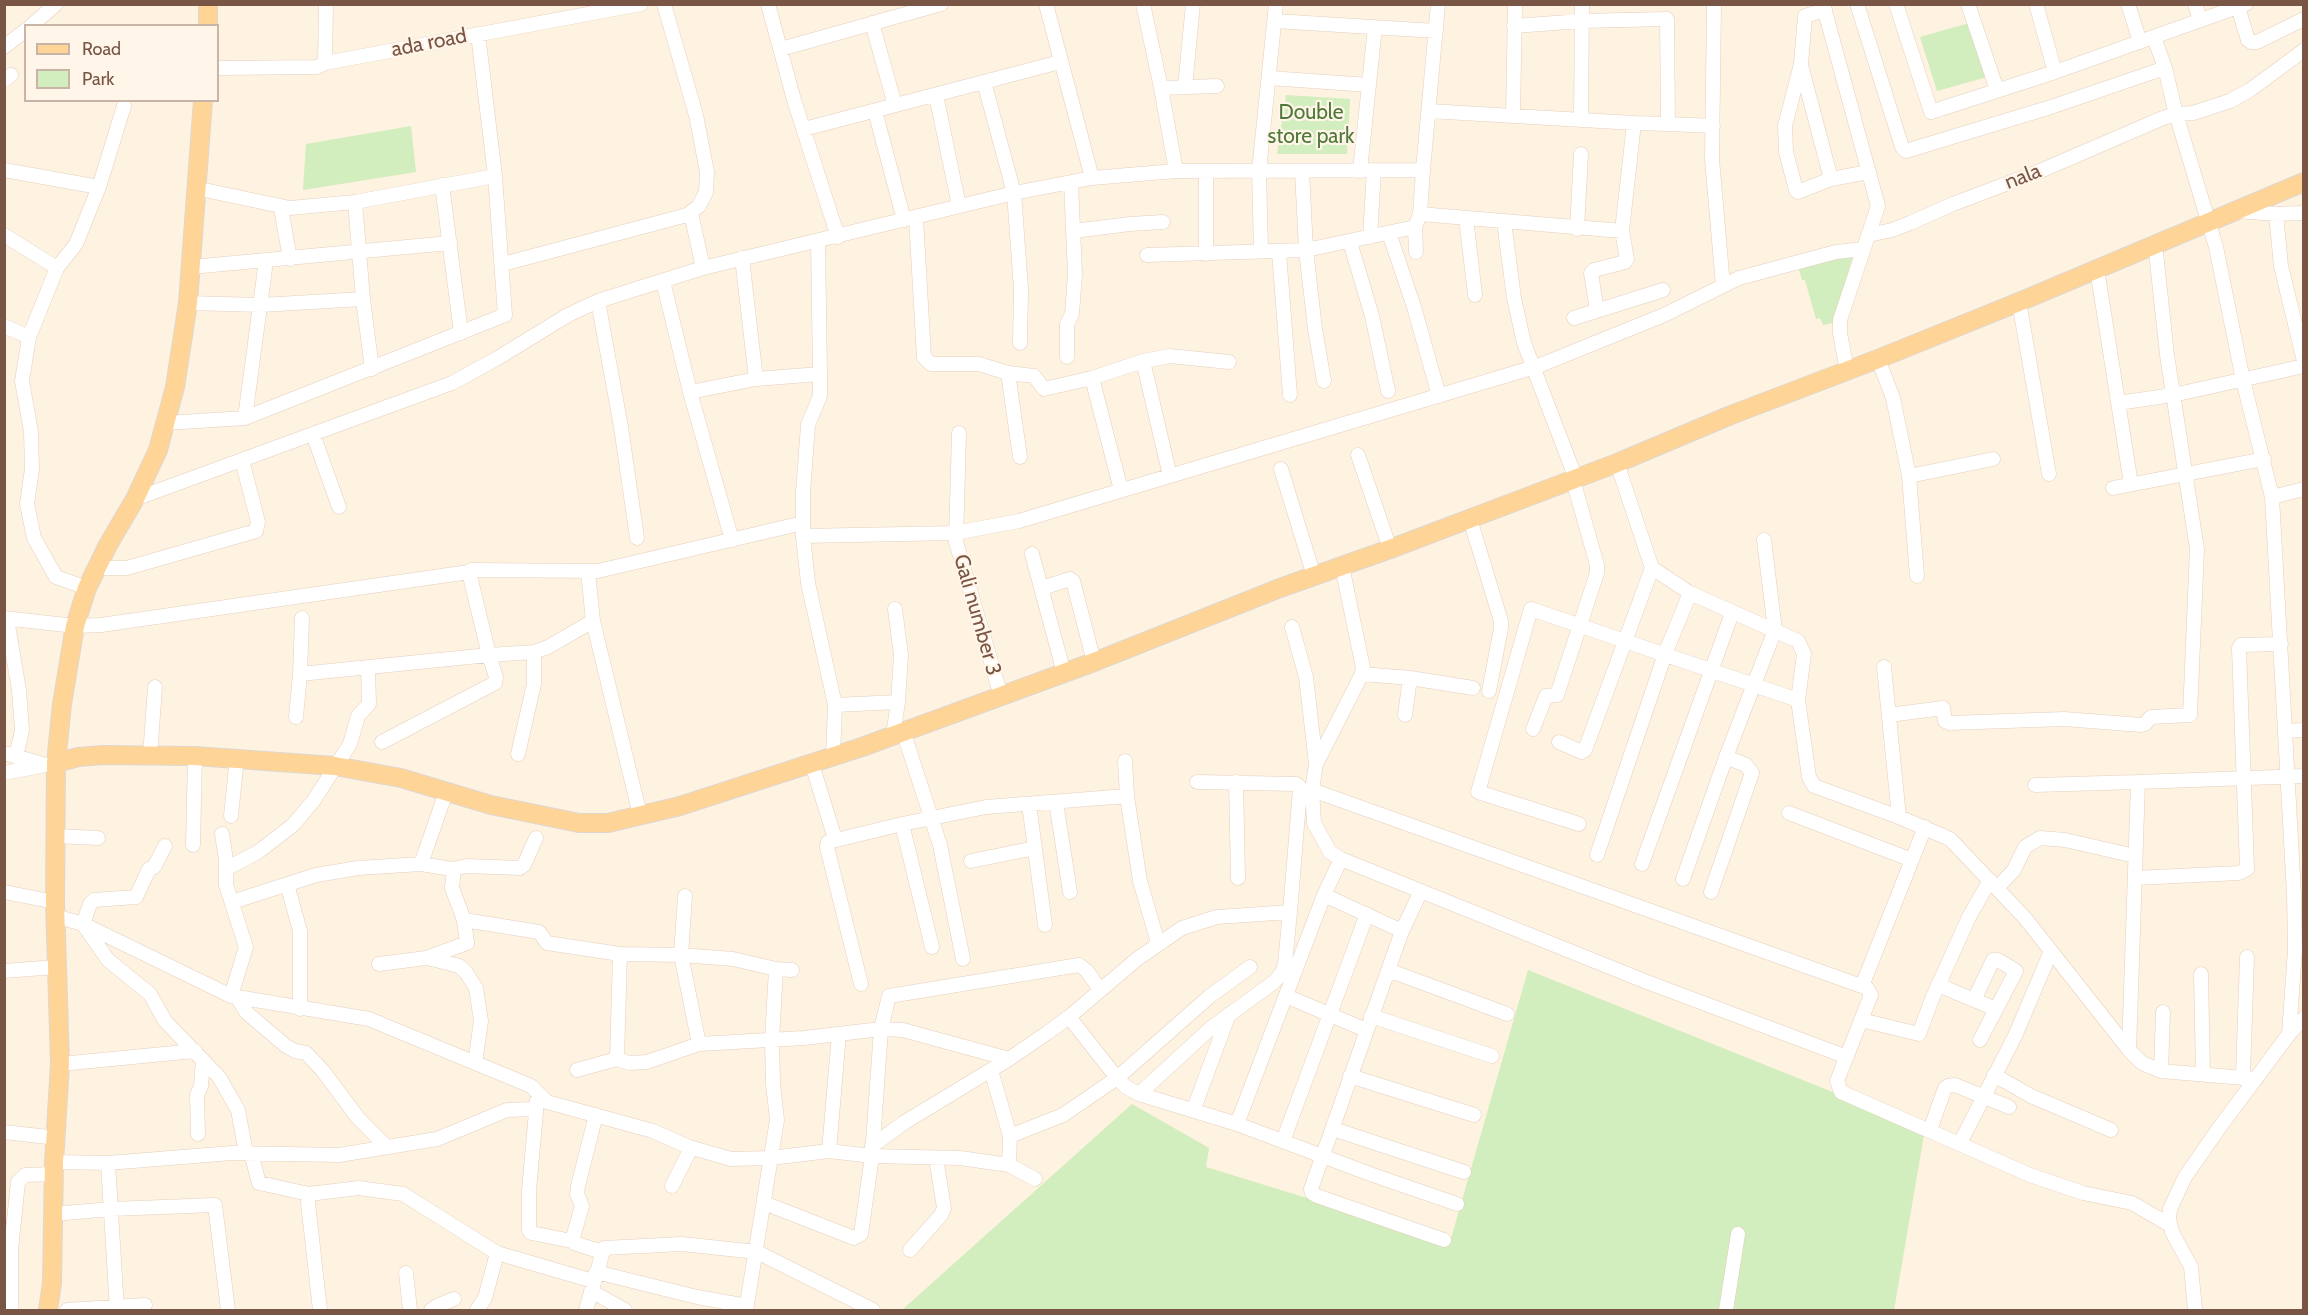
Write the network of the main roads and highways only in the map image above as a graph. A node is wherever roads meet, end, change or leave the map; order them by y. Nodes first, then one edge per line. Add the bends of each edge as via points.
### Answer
1 (208, 4) edge
2 (208, 24) edge
3 (203, 102) edge
4 (2304, 182) edge
5 (51, 764) junction
6 (48, 1311) edge

1 - 2 main road
3 - 5 main road via 188,303 175,387 158,450 87,588 75,626
4 - 5 main road via 2019,302 1617,463 1064,673 833,757 680,806 608,823 579,823 491,805 401,778 335,766 195,756 86,756
5 - 6 main road via 57,836 60,1064

